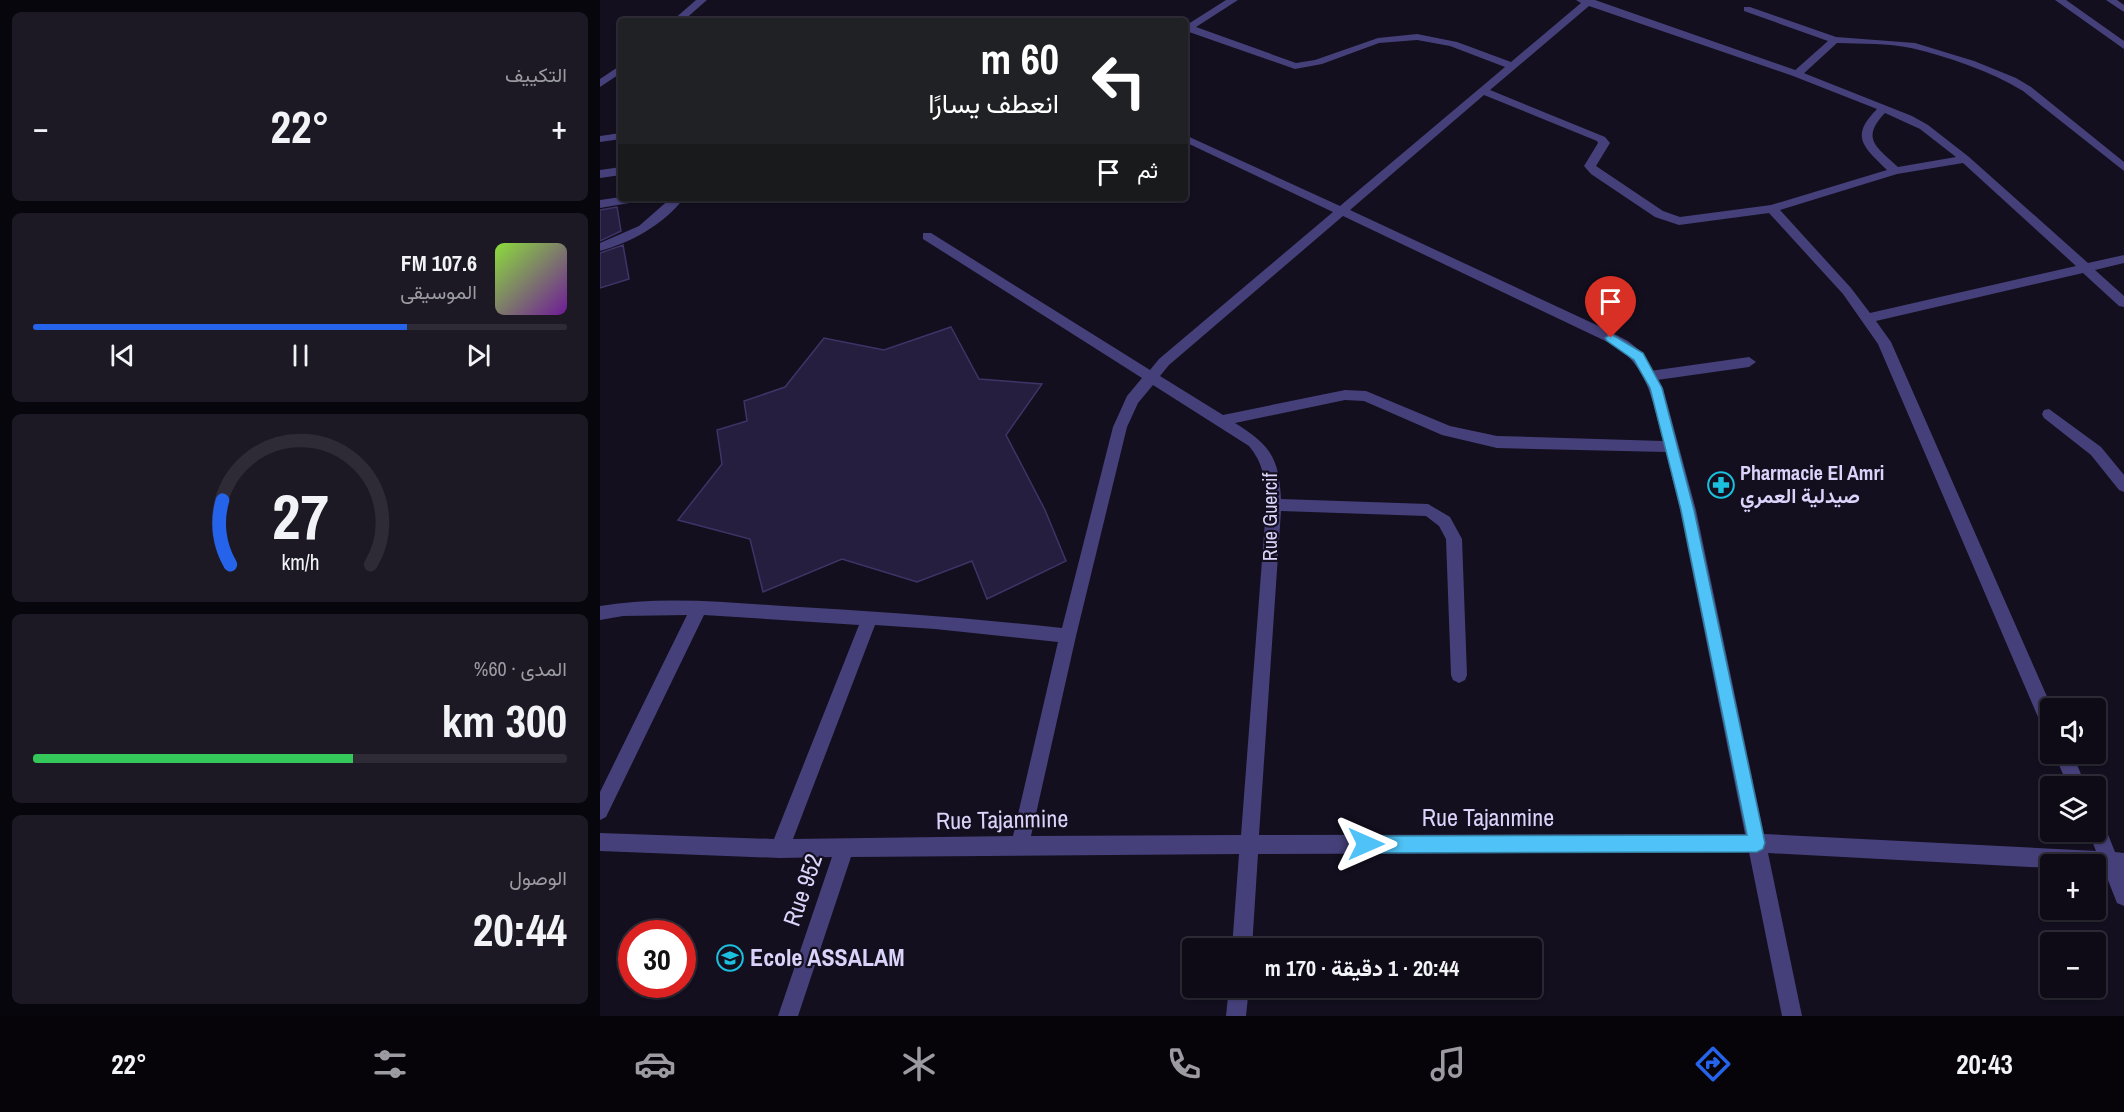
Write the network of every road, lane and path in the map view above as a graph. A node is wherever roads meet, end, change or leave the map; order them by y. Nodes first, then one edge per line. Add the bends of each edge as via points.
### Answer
1 (702, 0) edge
2 (1233, 0) edge
3 (2060, 0) edge
4 (2111, 0) edge
5 (1586, 1) edge
6 (1747, 9) dead end
7 (2124, 9) edge
8 (681, 18) edge
9 (1188, 28) edge
10 (1188, 30) edge
11 (1835, 40) junction
12 (2124, 46) edge
13 (1511, 66) junction
14 (618, 70) edge
15 (1797, 74) junction
16 (600, 84) edge
17 (1483, 91) junction
18 (1883, 109) junction
19 (618, 136) edge
20 (600, 139) edge
21 (1188, 139) edge
22 (1965, 159) junction
23 (2124, 168) edge
24 (618, 171) edge
25 (1895, 171) junction
26 (600, 174) edge
27 (618, 201) edge
28 (675, 201) edge
29 (600, 204) edge
30 (1772, 209) junction
31 (1343, 211) junction
32 (927, 236) dead end
33 (600, 247) edge
34 (2124, 259) edge
35 (2086, 268) junction
36 (2124, 303) edge
37 (1869, 318) junction
38 (1749, 362) dead end
39 (1650, 376) junction
40 (1149, 378) junction
41 (2049, 414) dead end
42 (1221, 421) junction
43 (1671, 447) junction
44 (2124, 486) edge
45 (1273, 505) junction
46 (699, 608) junction
47 (600, 613) edge
48 (869, 619) junction
49 (1068, 636) junction
50 (1460, 675) dead end
51 (2040, 701) edge
52 (600, 811) edge
53 (600, 842) edge
54 (2105, 842) edge
55 (1757, 843) junction
56 (1251, 844) junction
57 (1020, 845) junction
58 (780, 849) junction
59 (844, 849) junction
60 (2117, 862) edge
61 (2124, 896) edge
62 (1243, 938) edge
63 (1238, 998) edge
64 (788, 1016) edge
65 (1236, 1016) edge
66 (1792, 1016) edge

1 - 8 street
2 - 9 street
3 - 12 street
4 - 7 street
5 - 13 street
5 - 15 street
6 - 11 street
10 - 13 street via 1295,66 1378,40 1430,36
11 - 15 street
11 - 23 street via 1911,45 2012,80
13 - 17 street
14 - 16 street
15 - 18 street
17 - 30 street via 1604,142 1590,166 1667,218 1686,221
17 - 31 street
18 - 22 street via 1924,127
18 - 25 street via 1867,123 1865,132 1867,141
19 - 20 street
21 - 31 street
22 - 25 street
22 - 35 street
24 - 26 street
25 - 30 street
27 - 29 street
28 - 33 street via 638,233
30 - 37 street
31 - 39 street via 1623,344 1639,357
31 - 40 street
32 - 40 street, Rue Guercif
34 - 35 street
35 - 36 street
35 - 37 street
37 - 51 street via 1896,365
38 - 39 street
39 - 43 street
40 - 42 street, Rue Guercif
40 - 49 street via 1132,400 1120,428
41 - 44 street via 2096,451
42 - 43 street via 1345,395 1366,396 1447,430 1497,442
42 - 45 street, Rue Guercif via 1264,452 1270,464
43 - 55 street via 1688,510
45 - 50 street via 1428,510 1439,516 1451,527 1454,539
45 - 56 street, Rue Guercif
46 - 47 street
46 - 48 street
46 - 52 street
48 - 49 street
48 - 58 street
49 - 57 street
53 - 58 street, Rue Tajanmine
54 - 60 street
55 - 56 street, Rue Tajanmine
55 - 60 street, Rue Tajanmine
55 - 66 street
56 - 57 street, Rue Tajanmine
56 - 62 street, Rue Guercif
57 - 59 street, Rue Tajanmine
58 - 59 street, Rue Tajanmine
59 - 64 street, Rue 952
60 - 61 street
63 - 65 street

